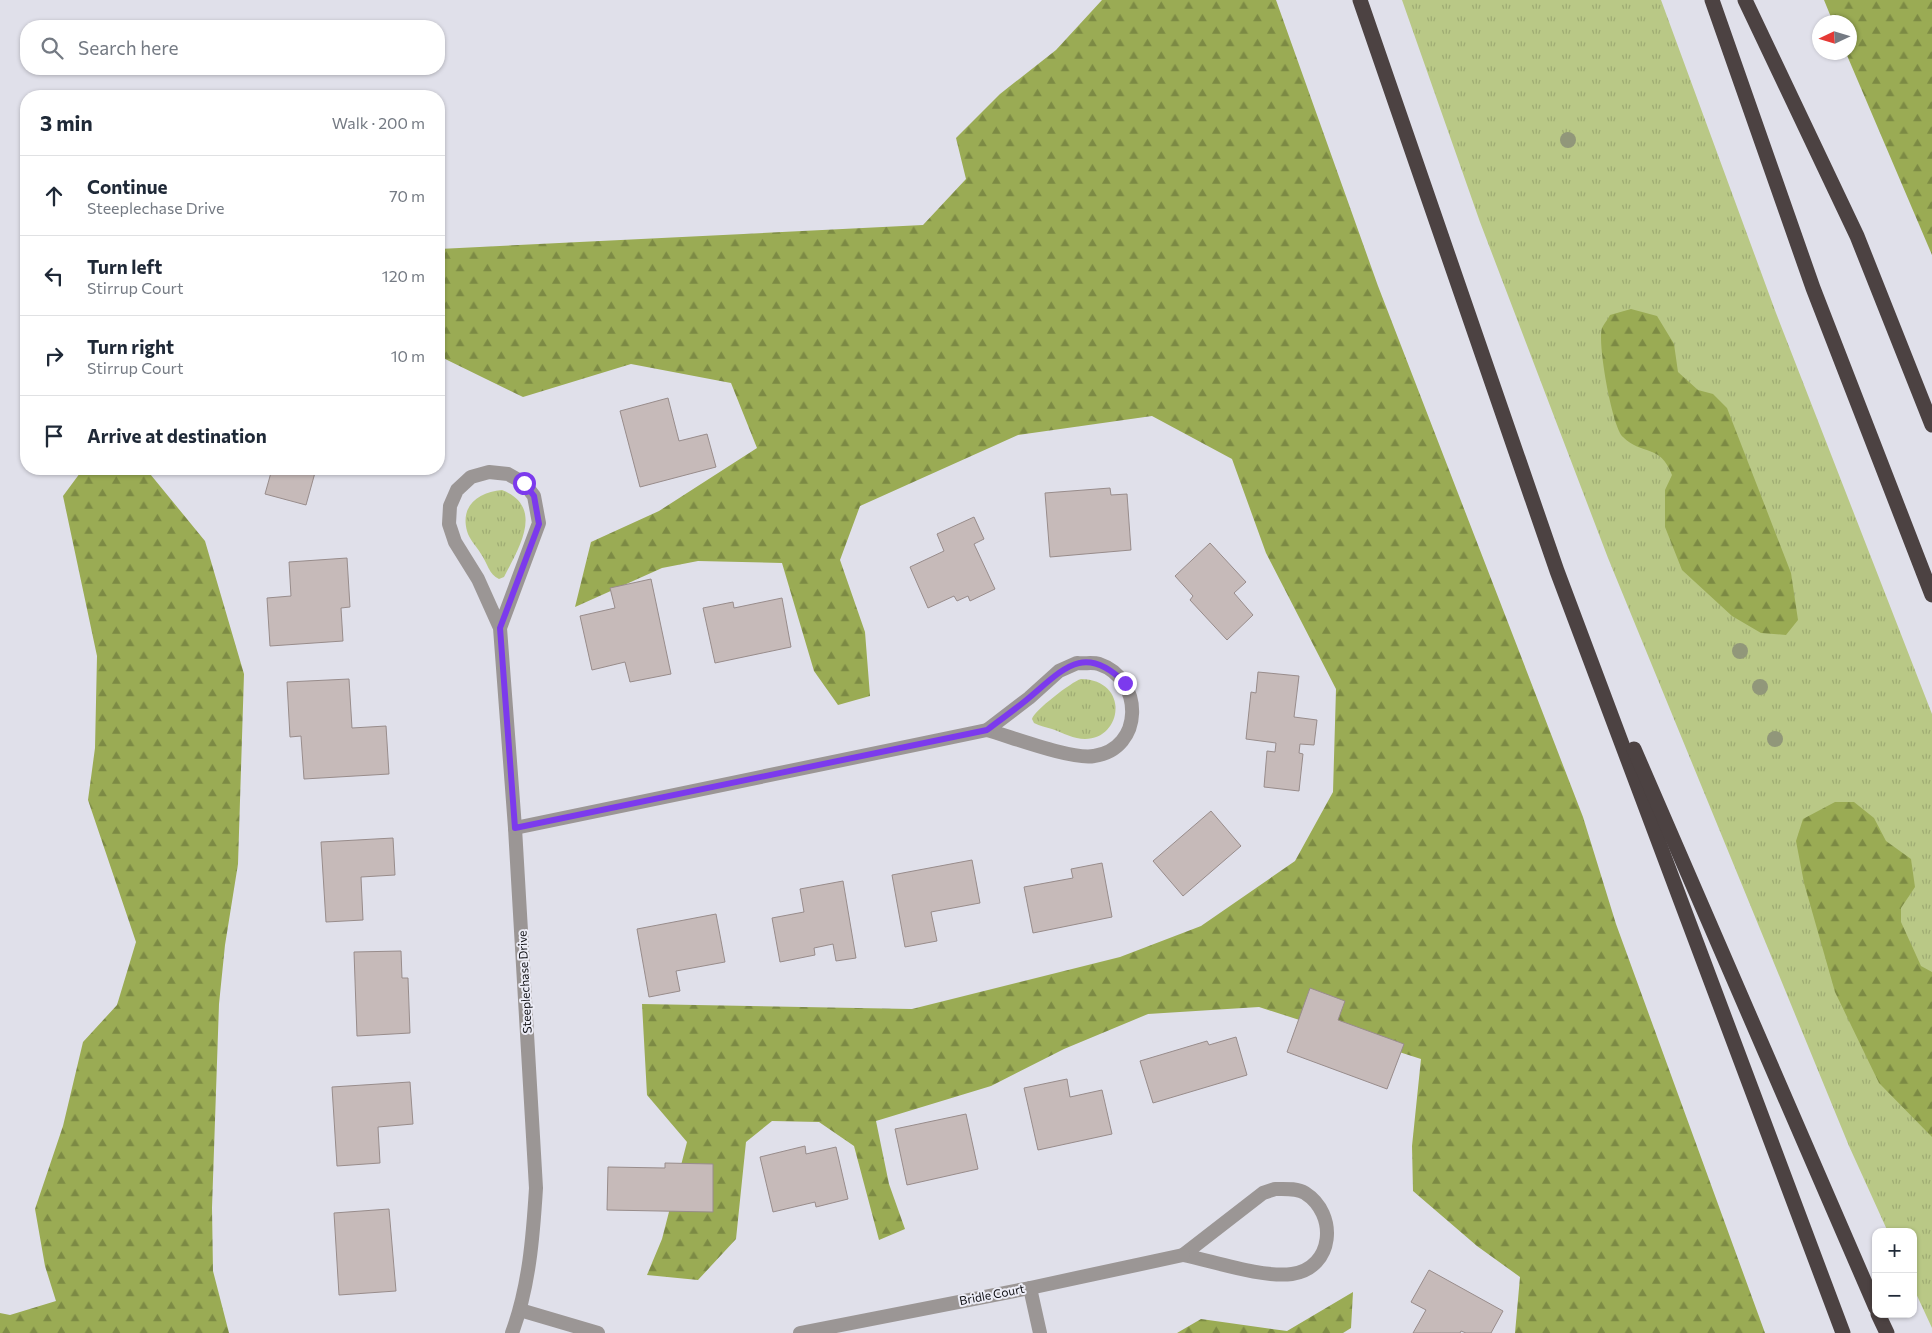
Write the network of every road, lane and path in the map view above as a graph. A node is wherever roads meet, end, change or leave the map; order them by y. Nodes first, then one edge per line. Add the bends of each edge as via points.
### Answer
1 (1360, 0) edge
2 (1712, 0) edge
3 (1745, 0) edge
4 (1932, 424) edge
5 (1557, 571) junction
6 (1932, 595) edge
7 (500, 628) junction
8 (987, 730) junction
9 (515, 828) junction
10 (1183, 1254) junction
11 (1030, 1288) junction
12 (1872, 1299) edge
13 (520, 1310) junction
14 (1880, 1318) edge
15 (512, 1333) edge
16 (598, 1333) edge
17 (800, 1333) edge
18 (1040, 1333) edge
19 (1843, 1333) edge
20 (1887, 1333) edge

1 - 5 highway
2 - 6 highway via 1813,288
3 - 4 highway via 1857,236
5 - 12 highway
5 - 19 highway
7 - 7 street, Steeplechase Drive via 539,524 534,496 524,483 508,474 489,472 471,478 457,490 450,506 449,524 455,542 478,579
7 - 9 street, Steeplechase Drive
8 - 8 street via 1077,756 1095,756 1112,749 1128,730 1133,716 1132,700 1125,683 1112,670 1098,664 1076,664 1059,670
8 - 9 street
9 - 13 street, Steeplechase Drive via 536,1188 533,1244
10 - 10 street, Bridle Court via 1270,1274 1292,1274 1309,1269 1325,1249 1324,1215 1304,1192 1275,1189 1263,1193
10 - 11 street, Bridle Court
11 - 17 street, Bridle Court
11 - 18 street
13 - 15 street, Steeplechase Drive
13 - 16 street
14 - 20 highway

